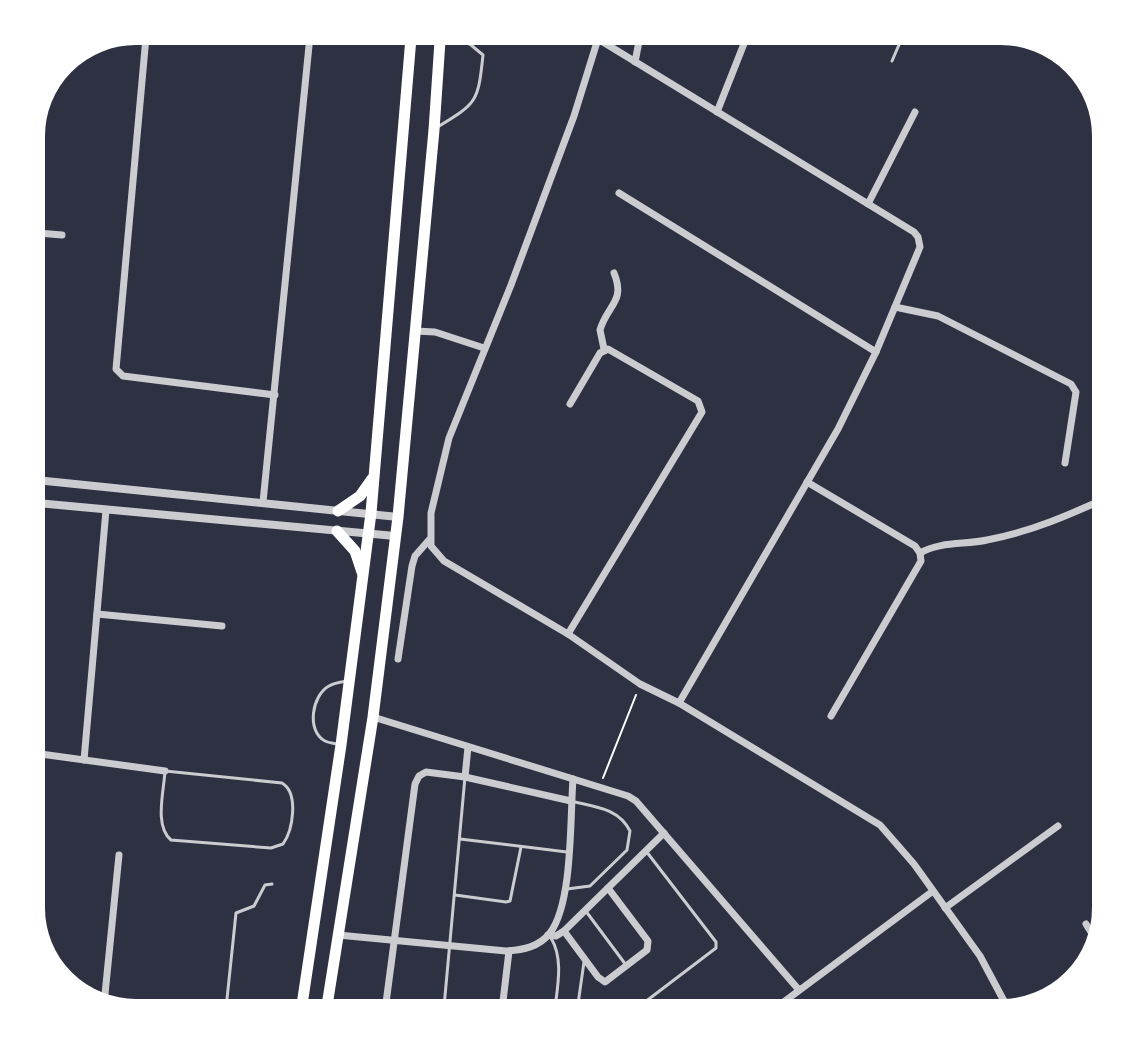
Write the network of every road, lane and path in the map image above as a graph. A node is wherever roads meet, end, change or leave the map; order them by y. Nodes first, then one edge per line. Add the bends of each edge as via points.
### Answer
1 (146, 40) edge
2 (310, 40) edge
3 (411, 40) edge
4 (440, 40) edge
5 (462, 40) edge
6 (598, 40) edge
7 (600, 40) edge
8 (639, 40) edge
9 (745, 40) edge
10 (901, 40) edge
11 (892, 61) dead end
12 (635, 62) junction
13 (717, 112) junction
14 (915, 112) dead end
15 (434, 130) junction
16 (619, 193) dead end
17 (868, 204) junction
18 (40, 233) edge
19 (62, 235) dead end
20 (614, 273) dead end
21 (895, 307) junction
22 (415, 331) junction
23 (484, 348) junction
24 (604, 349) junction
25 (876, 352) junction
26 (275, 395) junction
27 (570, 404) dead end
28 (1065, 463) dead end
29 (374, 474) junction
30 (40, 480) edge
31 (807, 482) junction
32 (263, 502) junction
33 (1097, 502) edge
34 (40, 503) edge
35 (106, 510) junction
36 (338, 511) junction
37 (371, 513) junction
38 (398, 517) junction
39 (337, 531) junction
40 (368, 533) junction
41 (395, 536) junction
42 (429, 540) junction
43 (920, 553) junction
44 (363, 576) junction
45 (97, 614) junction
46 (222, 626) dead end
47 (568, 634) junction
48 (398, 659) dead end
49 (350, 680) junction
50 (640, 684) junction
51 (679, 703) junction
52 (831, 716) dead end
53 (373, 717) junction
54 (341, 745) junction
55 (468, 747) junction
56 (40, 754) edge
57 (84, 760) junction
58 (165, 771) junction
59 (465, 777) junction
60 (573, 779) junction
61 (599, 786) junction
62 (571, 801) junction
63 (1058, 826) dead end
64 (664, 833) junction
65 (460, 839) junction
66 (521, 847) junction
67 (646, 851) junction
68 (568, 852) junction
69 (119, 855) dead end
70 (272, 884) dead end
71 (608, 888) junction
72 (566, 889) junction
73 (933, 891) junction
74 (455, 895) junction
75 (945, 908) junction
76 (585, 910) junction
77 (1086, 924) dead end
78 (564, 931) junction
79 (338, 935) junction
80 (548, 935) junction
81 (1093, 935) edge
82 (395, 941) junction
83 (450, 945) junction
84 (509, 951) junction
85 (584, 959) junction
86 (626, 966) junction
87 (799, 990) junction
88 (105, 998) edge
89 (226, 1004) edge
90 (302, 1004) edge
91 (327, 1004) edge
92 (386, 1004) edge
93 (444, 1004) edge
94 (503, 1004) edge
95 (555, 1004) edge
96 (578, 1004) edge
97 (642, 1004) edge
98 (780, 1004) edge
99 (1005, 1004) edge

1 - 26 street via 116,369 123,376
2 - 26 street
3 - 29 main road
4 - 15 main road
5 - 15 lane via 483,55 478,96
6 - 23 street via 569,130
7 - 12 street
8 - 12 street
9 - 13 street
10 - 11 lane
12 - 13 street
13 - 17 street
14 - 17 street
15 - 22 main road
16 - 25 street
17 - 21 street via 918,237 920,247
18 - 19 street
20 - 24 street via 619,296 600,330
21 - 25 street
21 - 28 street via 923,311 966,328 1071,384 1076,392
22 - 23 street
22 - 38 main road
23 - 42 street via 449,438
24 - 27 street
24 - 47 street via 698,401 702,412
25 - 31 street
26 - 32 street
29 - 36 main road via 360,496
29 - 37 main road
30 - 32 street
31 - 43 street
31 - 51 street
32 - 36 street
33 - 43 street via 1023,532 932,546
34 - 35 street
35 - 39 street
35 - 45 street
36 - 37 street
37 - 38 street
37 - 40 main road
38 - 41 main road
39 - 40 street
39 - 44 main road via 355,551
40 - 41 street
40 - 44 main road
41 - 53 main road
42 - 47 street via 444,561
42 - 48 street via 412,566
43 - 52 street via 921,561
44 - 49 main road
45 - 46 street
45 - 57 street
47 - 50 street
49 - 54 main road
49 - 54 lane via 328,687 314,711 317,733 324,741
50 - 51 street
50 - 61 path
51 - 73 street via 880,825
53 - 55 street
53 - 79 main road
54 - 90 main road
55 - 59 street
55 - 60 street
56 - 57 street
57 - 58 street
58 - 58 lane via 282,783 292,799 289,836 271,848 171,840 161,825
59 - 62 street
59 - 65 lane
59 - 82 street via 426,772 415,784
60 - 61 street
60 - 62 street
61 - 64 street via 636,801
62 - 68 street
62 - 72 lane via 610,810 630,831 627,850 590,886
63 - 75 street
64 - 67 street
64 - 87 street
65 - 66 lane
65 - 74 lane
66 - 68 lane
66 - 74 lane via 510,901
67 - 71 street
67 - 97 lane via 716,948
68 - 72 street
69 - 88 street
70 - 89 lane via 265,885 254,906 236,913
71 - 76 street
71 - 86 street via 649,945
72 - 80 street
73 - 75 street
73 - 87 street
74 - 83 lane
75 - 99 street
76 - 78 street
76 - 86 lane
77 - 81 street
78 - 80 street
78 - 85 street
79 - 82 street
79 - 91 main road
80 - 84 street via 525,950
80 - 95 lane via 559,963
82 - 83 street
82 - 92 street
83 - 84 street
83 - 93 lane
84 - 94 street
85 - 86 street via 605,982
85 - 96 lane
87 - 98 street

